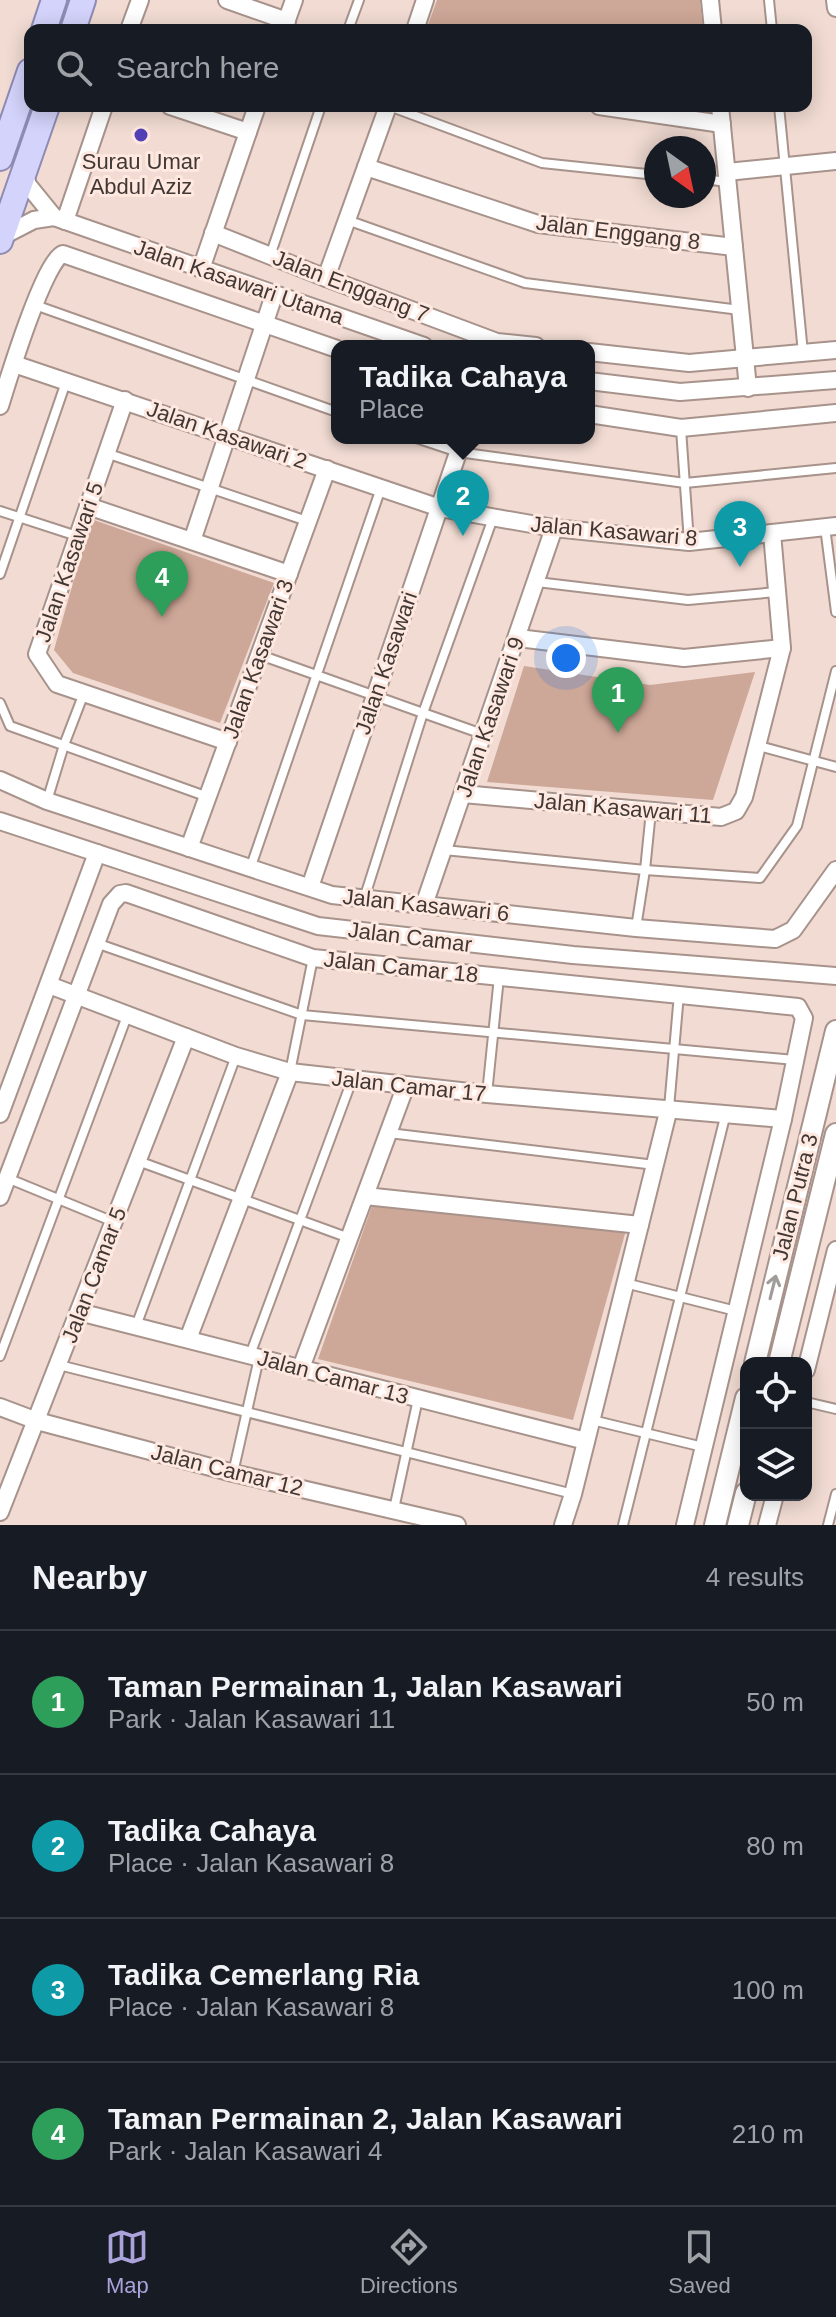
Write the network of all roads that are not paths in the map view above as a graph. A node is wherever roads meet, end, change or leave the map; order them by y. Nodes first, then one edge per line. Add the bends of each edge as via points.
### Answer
1 (54, 0) edge
2 (83, 0) edge
3 (140, 0) edge
4 (227, 0) edge
5 (294, 0) edge
6 (359, 0) edge
7 (425, 0) edge
8 (710, 0) edge
9 (769, 0) edge
10 (835, 0) edge
11 (836, 8) edge
12 (46, 24) edge
13 (75, 24) edge
14 (131, 24) edge
15 (283, 24) edge
16 (285, 24) edge
17 (350, 24) edge
18 (417, 24) edge
19 (712, 24) edge
20 (771, 24) edge
21 (24, 88) edge
22 (45, 112) edge
23 (102, 112) edge
24 (188, 112) edge
25 (255, 112) edge
26 (319, 112) edge
27 (386, 112) edge
28 (404, 112) edge
29 (640, 112) edge
30 (721, 112) edge
31 (780, 112) edge
32 (722, 124) junction
33 (248, 132) junction
34 (0, 158) edge
35 (836, 161) edge
36 (785, 166) junction
37 (366, 167) junction
38 (24, 172) junction
39 (644, 174) edge
40 (727, 177) junction
41 (716, 178) edge
42 (59, 219) junction
43 (347, 220) junction
44 (213, 233) junction
45 (1, 239) edge
46 (734, 247) junction
47 (270, 256) junction
48 (201, 269) junction
49 (326, 278) junction
50 (274, 295) junction
51 (35, 305) junction
52 (740, 310) junction
53 (264, 324) junction
54 (406, 340) edge
55 (492, 340) edge
56 (331, 347) edge
57 (836, 350) edge
58 (595, 353) edge
59 (803, 353) junction
60 (745, 358) junction
61 (14, 364) junction
62 (836, 380) edge
63 (245, 381) junction
64 (66, 382) junction
65 (595, 382) edge
66 (748, 388) junction
67 (125, 400) junction
68 (0, 406) edge
69 (331, 410) edge
70 (836, 413) edge
71 (595, 415) edge
72 (681, 428) junction
73 (227, 435) junction
74 (460, 445) edge
75 (106, 453) junction
76 (836, 468) edge
77 (327, 469) junction
78 (685, 483) junction
79 (381, 487) junction
80 (209, 489) junction
81 (88, 506) junction
82 (440, 508) junction
83 (0, 511) edge
84 (19, 517) junction
85 (493, 518) junction
86 (308, 522) junction
87 (831, 526) edge
88 (554, 528) junction
89 (772, 533) junction
90 (77, 536) junction
91 (192, 541) junction
92 (689, 542) junction
93 (0, 574) edge
94 (289, 574) junction
95 (537, 582) junction
96 (777, 592) junction
97 (836, 612) edge
98 (518, 638) junction
99 (782, 648) junction
100 (260, 655) junction
101 (836, 671) edge
102 (317, 676) junction
103 (84, 693) junction
104 (374, 696) junction
105 (0, 703) edge
106 (423, 713) junction
107 (485, 735) junction
108 (228, 742) junction
109 (64, 745) junction
110 (759, 746) junction
111 (813, 760) junction
112 (836, 767) edge
113 (0, 780) edge
114 (463, 794) junction
115 (208, 797) junction
116 (47, 801) junction
117 (651, 811) junction
118 (0, 821) edge
119 (189, 848) junction
120 (444, 850) junction
121 (97, 853) junction
122 (250, 870) junction
123 (645, 870) junction
124 (836, 870) edge
125 (310, 887) junction
126 (364, 899) junction
127 (424, 905) junction
128 (636, 928) junction
129 (96, 943) junction
130 (313, 958) junction
131 (836, 976) edge
132 (499, 977) junction
133 (49, 985) junction
134 (679, 994) junction
135 (78, 996) junction
136 (302, 1015) junction
137 (127, 1016) junction
138 (836, 1031) edge
139 (495, 1032) junction
140 (186, 1037) junction
141 (674, 1048) junction
142 (236, 1056) junction
143 (796, 1060) junction
144 (290, 1072) junction
145 (352, 1080) junction
146 (406, 1085) junction
147 (487, 1094) junction
148 (669, 1108) junction
149 (726, 1113) junction
150 (0, 1114) edge
151 (783, 1119) junction
152 (388, 1133) junction
153 (836, 1134) edge
154 (138, 1161) junction
155 (655, 1165) junction
156 (7, 1178) junction
157 (189, 1181) junction
158 (365, 1196) junction
159 (0, 1197) edge
160 (58, 1199) junction
161 (242, 1199) junction
162 (114, 1222) junction
163 (299, 1222) junction
164 (640, 1225) junction
165 (349, 1238) junction
166 (836, 1250) edge
167 (625, 1283) junction
168 (679, 1296) junction
169 (79, 1312) junction
170 (737, 1312) junction
171 (136, 1326) junction
172 (188, 1339) junction
173 (0, 1356) edge
174 (254, 1356) junction
175 (756, 1357) edge
176 (780, 1357) edge
177 (809, 1357) edge
178 (59, 1365) junction
179 (301, 1368) junction
180 (418, 1399) junction
181 (812, 1403) edge
182 (0, 1407) edge
183 (836, 1409) edge
184 (247, 1412) junction
185 (592, 1420) junction
186 (37, 1421) junction
187 (740, 1423) edge
188 (645, 1432) junction
189 (586, 1441) junction
190 (703, 1447) junction
191 (407, 1451) junction
192 (233, 1473) junction
193 (573, 1494) junction
194 (836, 1494) edge
195 (744, 1501) edge
196 (773, 1501) edge
197 (394, 1509) junction
198 (0, 1512) edge
199 (457, 1525) edge
200 (563, 1525) edge
201 (623, 1525) edge
202 (685, 1525) edge
203 (715, 1525) edge
204 (738, 1525) edge
205 (767, 1525) edge
206 (828, 1525) edge

1 - 12 main road
2 - 13 main road
3 - 14 street
4 - 15 street
5 - 16 street
6 - 17 lane
7 - 18 street
8 - 19 street
9 - 20 lane
10 - 11 street
21 - 34 main road
22 - 38 main road
23 - 42 street
24 - 33 street
25 - 33 street
26 - 47 lane
27 - 37 street
28 - 39 lane via 542,163
29 - 32 street
30 - 32 street
31 - 36 lane
32 - 40 street
33 - 44 street
35 - 36 street
36 - 40 street
36 - 59 lane
37 - 43 street
37 - 46 street, Jalan Enggang 8 via 538,224
38 - 42 street via 33,192
38 - 45 main road
40 - 41 lane
40 - 46 street
42 - 45 street via 34,220
42 - 48 street, Jalan Kasawari Utama
43 - 49 street
43 - 52 lane via 525,283
44 - 47 street, Jalan Enggang 7
44 - 48 street
46 - 52 street
47 - 49 street, Jalan Enggang 7
48 - 50 street, Jalan Kasawari Utama
49 - 55 street, Jalan Enggang 7
50 - 53 street
50 - 54 street, Jalan Kasawari Utama
51 - 53 street via 54,260 66,254
51 - 61 street
51 - 63 lane
52 - 60 street
53 - 56 street
53 - 63 street
57 - 59 street
58 - 60 street via 689,363
59 - 60 street
60 - 66 street
61 - 64 street, Jalan Kasawari 2
61 - 68 street
62 - 66 street
63 - 69 lane
63 - 73 street
64 - 67 street, Jalan Kasawari 2
64 - 84 lane
65 - 66 street via 680,392
67 - 73 street, Jalan Kasawari 2
67 - 75 street, Jalan Kasawari 5
70 - 72 street
71 - 72 street
72 - 78 lane
73 - 77 street, Jalan Kasawari 2
73 - 80 street
74 - 78 lane
74 - 82 street, Jalan Kasawari
75 - 80 lane
75 - 81 street, Jalan Kasawari 5
76 - 78 lane
77 - 79 street, Jalan Kasawari 2
77 - 86 street, Jalan Kasawari 3
78 - 92 lane
79 - 82 street, Jalan Kasawari 2
79 - 102 lane
80 - 86 lane
80 - 91 street
81 - 90 street, Jalan Kasawari 5
81 - 91 street
82 - 85 street, Jalan Kasawari 8
82 - 104 street, Jalan Kasawari
83 - 84 lane
84 - 90 lane
84 - 93 lane
85 - 88 street, Jalan Kasawari 8
85 - 106 lane
86 - 94 street, Jalan Kasawari 3
87 - 89 street, Jalan Kasawari 8
87 - 97 lane
88 - 92 street, Jalan Kasawari 8
88 - 95 street, Jalan Kasawari 9
89 - 92 street, Jalan Kasawari 8
89 - 96 street, Jalan Kasawari 11
90 - 103 street, Jalan Kasawari 5 via 37,654 57,684
91 - 94 street
94 - 100 street, Jalan Kasawari 3
95 - 96 lane via 688,600
95 - 98 street, Jalan Kasawari 9
96 - 99 street, Jalan Kasawari 11
98 - 99 street via 684,658
98 - 107 street, Jalan Kasawari 9
99 - 110 street, Jalan Kasawari 11
100 - 102 lane
100 - 108 street, Jalan Kasawari 3
101 - 111 lane
102 - 104 lane
102 - 122 lane
103 - 108 street, Jalan Kasawari 5
103 - 109 lane
104 - 106 lane
104 - 125 street, Jalan Kasawari
105 - 109 lane via 10,726
106 - 107 lane
106 - 126 lane
107 - 114 street, Jalan Kasawari 9
108 - 115 street, Jalan Kasawari 3
109 - 115 lane
109 - 116 lane
110 - 111 lane
110 - 117 street, Jalan Kasawari 11 via 736,811 721,817
111 - 112 lane
111 - 123 lane via 797,826 760,878
113 - 116 street, Jalan Kasawari 6
114 - 117 street, Jalan Kasawari 11
114 - 120 street, Jalan Kasawari 9
115 - 119 street, Jalan Kasawari 3
116 - 119 street, Jalan Kasawari 6
117 - 123 lane
118 - 121 street, Jalan Camar
119 - 122 street, Jalan Kasawari 6
120 - 123 lane
120 - 127 street, Jalan Kasawari 9
121 - 131 street, Jalan Camar via 318,926 573,955
121 - 133 street
122 - 125 street, Jalan Kasawari 6
123 - 128 lane
124 - 128 street, Jalan Kasawari 6 via 782,938
125 - 126 street, Jalan Kasawari 6
126 - 127 street, Jalan Kasawari 6
127 - 128 street, Jalan Kasawari 6
129 - 130 street, Jalan Camar 18 via 111,904 126,893
129 - 135 street, Jalan Camar 18
129 - 136 lane
130 - 132 street, Jalan Camar 18
130 - 136 lane
132 - 134 street, Jalan Camar 18
132 - 139 lane
133 - 135 street, Jalan Camar 17
133 - 150 street
134 - 141 lane
134 - 143 street, Jalan Camar 18 via 801,1009
135 - 137 street, Jalan Camar 17
135 - 156 street, Jalan Camar 18
136 - 139 lane
136 - 144 lane
137 - 140 street, Jalan Camar 17
137 - 160 lane
175 -> 138 street, Jalan Putra 3
139 - 141 lane
139 - 147 lane
140 - 142 street, Jalan Camar 17
140 - 154 street, Jalan Camar 5
141 - 143 lane
141 - 148 lane
142 - 144 street, Jalan Camar 17
142 - 157 lane
143 - 151 street
144 - 145 street, Jalan Camar 17
144 - 161 street
145 - 146 street, Jalan Camar 17
145 - 163 lane
146 - 147 street, Jalan Camar 17
146 - 152 street
147 - 148 street, Jalan Camar 17
148 - 149 street, Jalan Camar 17
148 - 155 street
149 - 151 street, Jalan Camar 17
149 - 168 lane
151 - 170 street
152 - 155 lane
152 - 158 street
153 - 176 street, Jalan Putra 3
154 - 157 lane
154 - 162 street, Jalan Camar 5
155 - 164 street
156 - 159 street, Jalan Camar 18
156 - 160 lane
157 - 161 lane
157 - 171 lane
158 - 164 street
158 - 165 street
160 - 162 lane
160 - 173 lane
161 - 163 lane
161 - 172 street
162 - 169 street, Jalan Camar 5
163 - 165 lane
163 - 174 lane
164 - 167 street
165 - 179 street
166 - 177 street
167 - 168 lane
167 - 185 street
168 - 170 lane
168 - 188 lane
169 - 171 street, Jalan Camar 13
169 - 178 street, Jalan Camar 5
170 - 190 street
171 - 172 street, Jalan Camar 13
172 - 174 street, Jalan Camar 13
174 - 179 street, Jalan Camar 13
174 - 184 lane
178 - 184 lane
178 - 186 street, Jalan Camar 5
179 - 180 street, Jalan Camar 13
180 - 189 street, Jalan Camar 13
180 - 191 lane
181 - 183 lane
182 - 186 street, Jalan Camar 12
184 - 191 lane
184 - 192 lane
185 - 188 lane
185 - 189 street
186 - 192 street, Jalan Camar 12
186 - 198 street, Jalan Camar 5
187 - 203 street
188 - 190 lane
188 - 201 lane
189 - 193 street
190 - 202 street
191 - 193 lane
191 - 197 lane
192 - 197 street, Jalan Camar 12
193 - 200 street
194 - 206 lane
195 - 204 street
196 - 205 street
197 - 199 street, Jalan Camar 12

